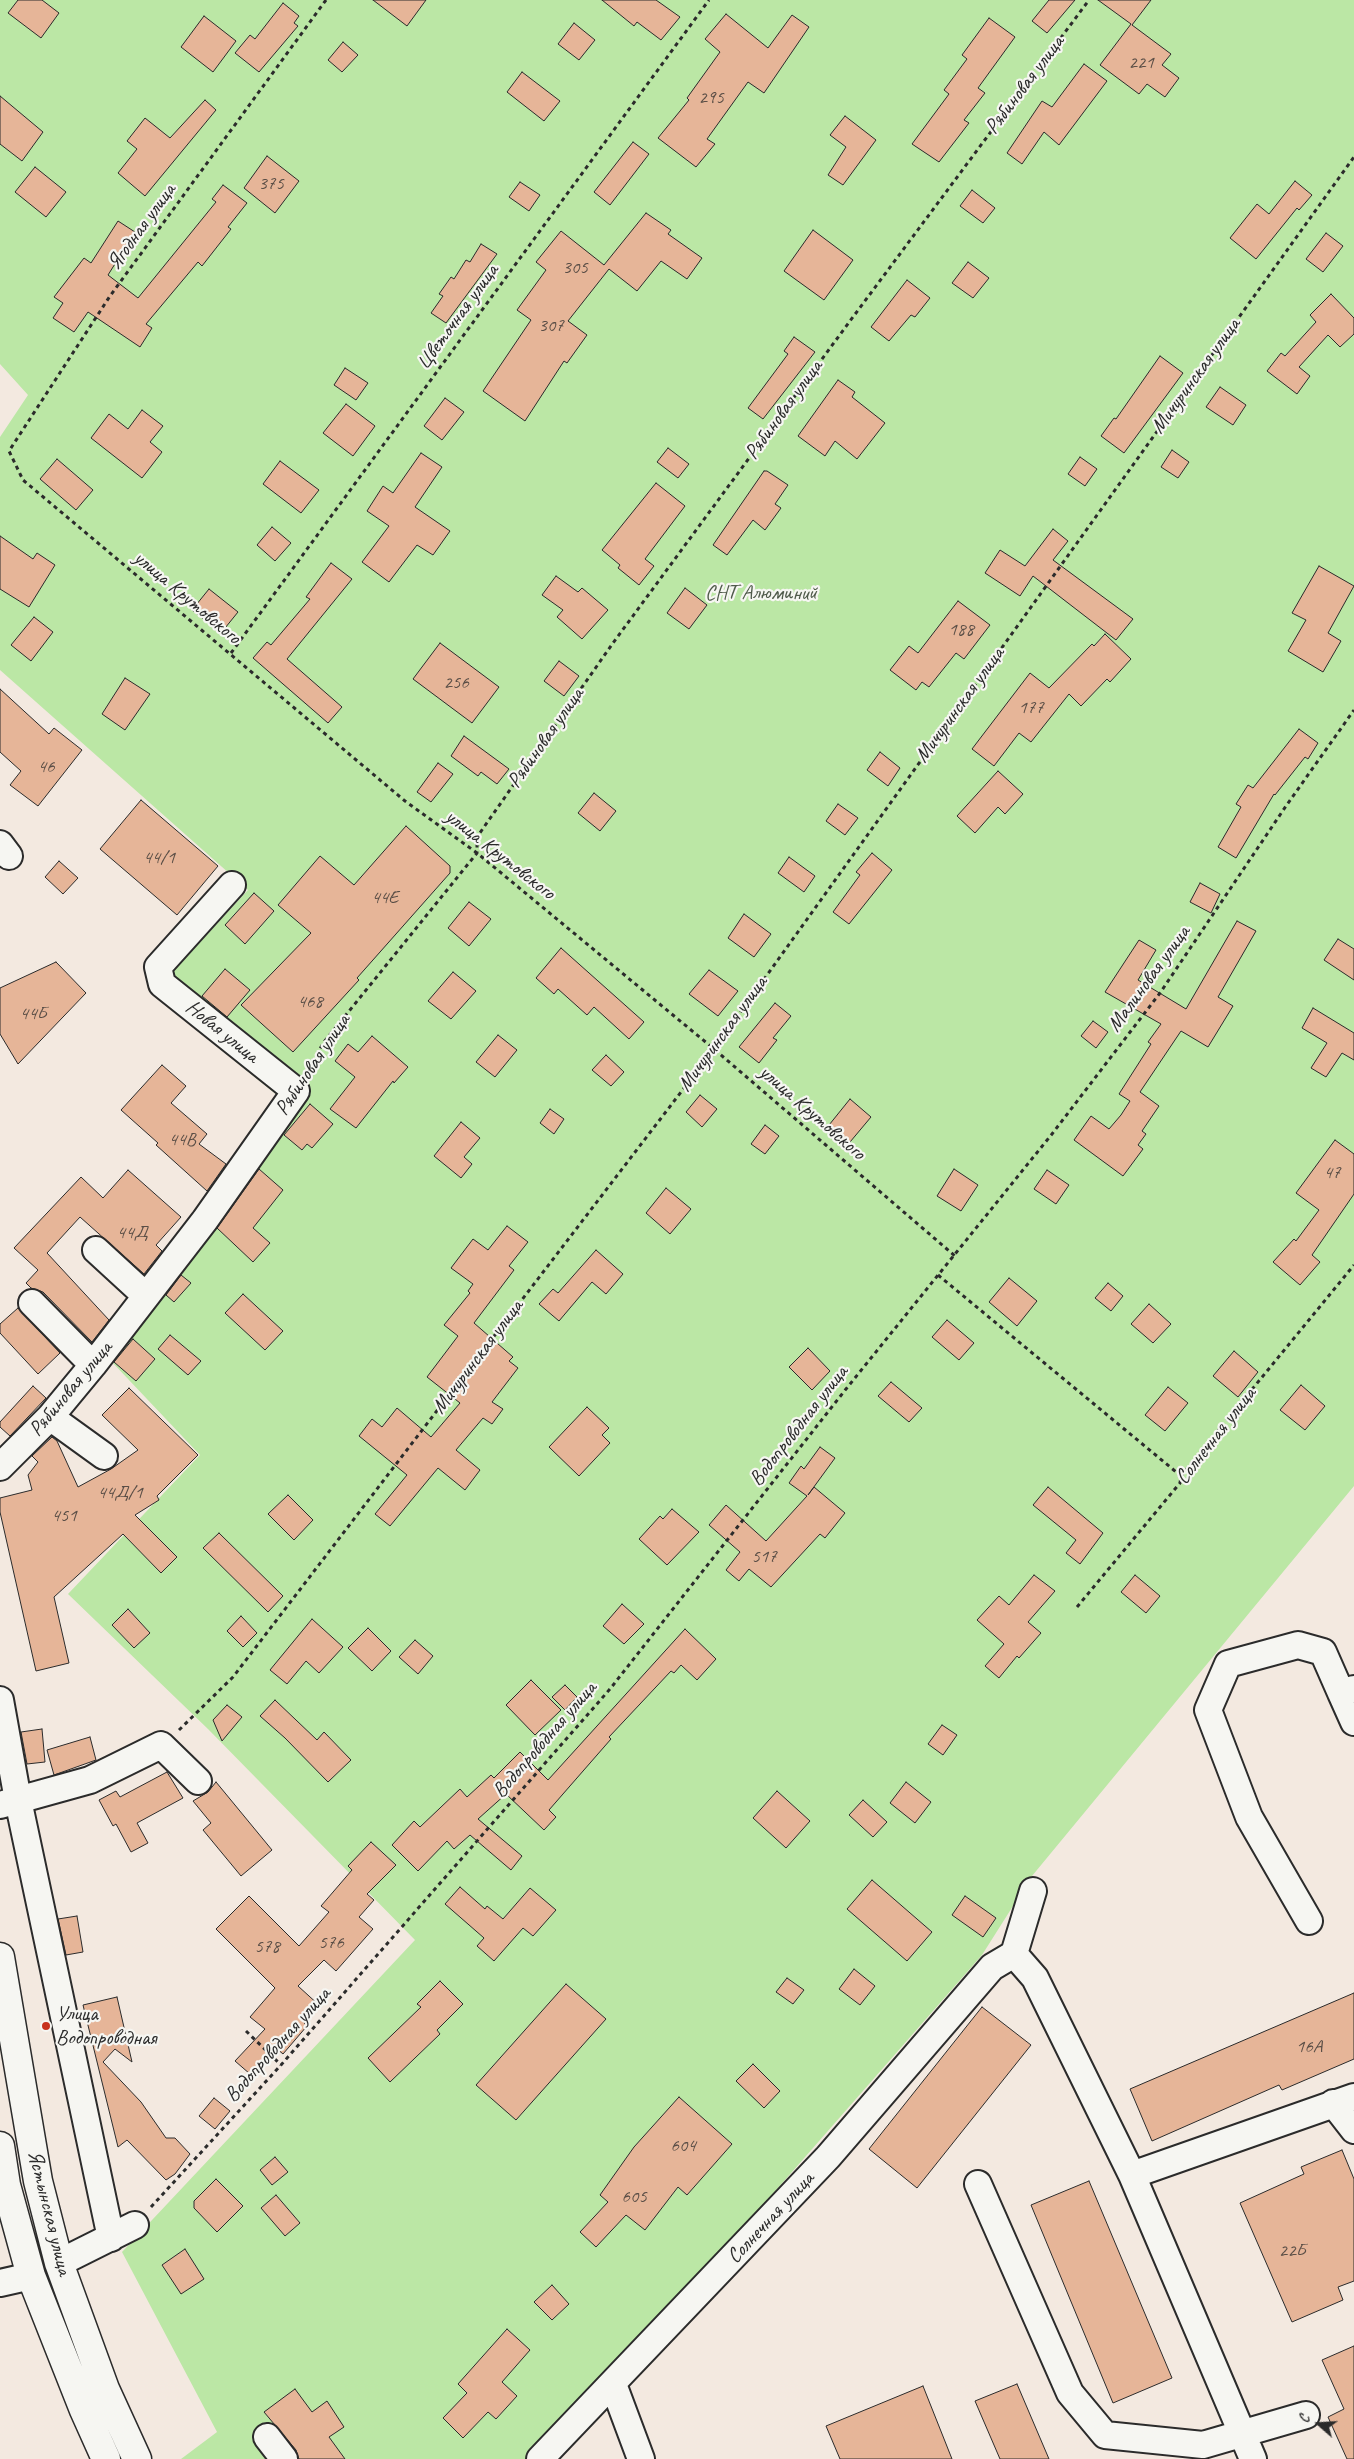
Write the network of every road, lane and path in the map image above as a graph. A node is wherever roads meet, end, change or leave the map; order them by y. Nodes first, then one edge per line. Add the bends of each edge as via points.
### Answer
1 (326, 0) edge
2 (709, 0) edge
3 (1089, 0) edge
4 (1354, 158) edge
5 (23, 480) joint
6 (231, 653) junction
7 (1354, 710) edge
8 (477, 853) junction
9 (232, 885) dead end
10 (714, 1049) junction
11 (296, 1091) junction
12 (96, 1250) dead end
13 (955, 1256) junction
14 (1354, 1265) edge
15 (938, 1275) junction
16 (145, 1295) junction
17 (32, 1303) dead end
18 (93, 1364) junction
19 (50, 1417) junction
20 (104, 1456) dead end
21 (0, 1467) edge
22 (1181, 1476) junction
23 (1077, 1607) dead end
24 (1348, 1691) edge
25 (0, 1700) edge
26 (1354, 1722) edge
27 (161, 1745) junction
28 (198, 1782) dead end
29 (9, 1802) edge
30 (1033, 1891) dead end
31 (1309, 1920) dead end
32 (0, 1956) edge
33 (1003, 1960) junction
34 (246, 2031) dead end
35 (281, 2065) junction
36 (1343, 2100) edge
37 (1354, 2130) edge
38 (0, 2146) edge
39 (1132, 2175) junction
40 (978, 2184) dead end
41 (3, 2185) edge
42 (134, 2225) joint
43 (111, 2238) junction
44 (59, 2263) junction
45 (32, 2276) junction
46 (0, 2283) edge
47 (613, 2384) junction
48 (1306, 2415) dead end
49 (1242, 2434) junction
50 (267, 2437) dead end
51 (106, 2459) edge
52 (137, 2459) edge
53 (284, 2459) edge
54 (540, 2459) edge
55 (640, 2459) edge
56 (1253, 2459) edge

1 - 5 path, Ягодная улица via 110,296 9,451
2 - 6 path, Цветочная улица
3 - 8 path, Рябиновая улица via 613,643 477,837
4 - 10 path, Мичуринская улица
5 - 6 path, улица Крутовского
6 - 8 path, улица Крутовского via 405,801
7 - 13 path, Малиновая улица via 1160,993
8 - 10 path, улица Крутовского
8 - 11 path, Рябиновая улица via 324,1042
9 - 11 street, Новая улица via 158,968 162,984
10 - 13 path, улица Крутовского
10 - 27 path, Мичуринская улица via 233,1677
11 - 16 street, Рябиновая улица via 205,1220
12 - 16 street
13 - 15 path, Водопроводная улица
14 - 22 path, Солнечная улица
15 - 22 path
15 - 35 path, Водопроводная улица via 610,1689
16 - 18 street, Рябиновая улица
17 - 18 street
18 - 19 street, Рябиновая улица
19 - 20 street
19 - 21 street, Рябиновая улица
22 - 23 path, Солнечная улица via 1180,1483
24 - 26 street
24 - 31 street via 1323,1652 1298,1645 1228,1664 1208,1710 1249,1817
25 - 29 street
27 - 28 street
27 - 29 street via 90,1780
29 - 43 street
30 - 33 street
32 - 44 main road, Ястынская улица via 38,2182
33 - 39 street via 1036,1978
33 - 47 street, Солнечная улица via 828,2157
34 - 35 path
35 - 42 path, Водопроводная улица
36 - 37 street
36 - 39 street
38 - 41 main road, Ястынская улица
39 - 49 street
40 - 49 street via 1070,2393 1105,2435 1203,2445
41 - 45 main road, Ястынская улица
42 - 43 street
43 - 44 street
44 - 52 main road, Ястынская улица via 105,2389
45 - 46 street
45 - 51 main road, Ястынская улица
47 - 54 street, Солнечная улица
47 - 55 street
48 - 49 street
49 - 56 street
50 - 53 street

